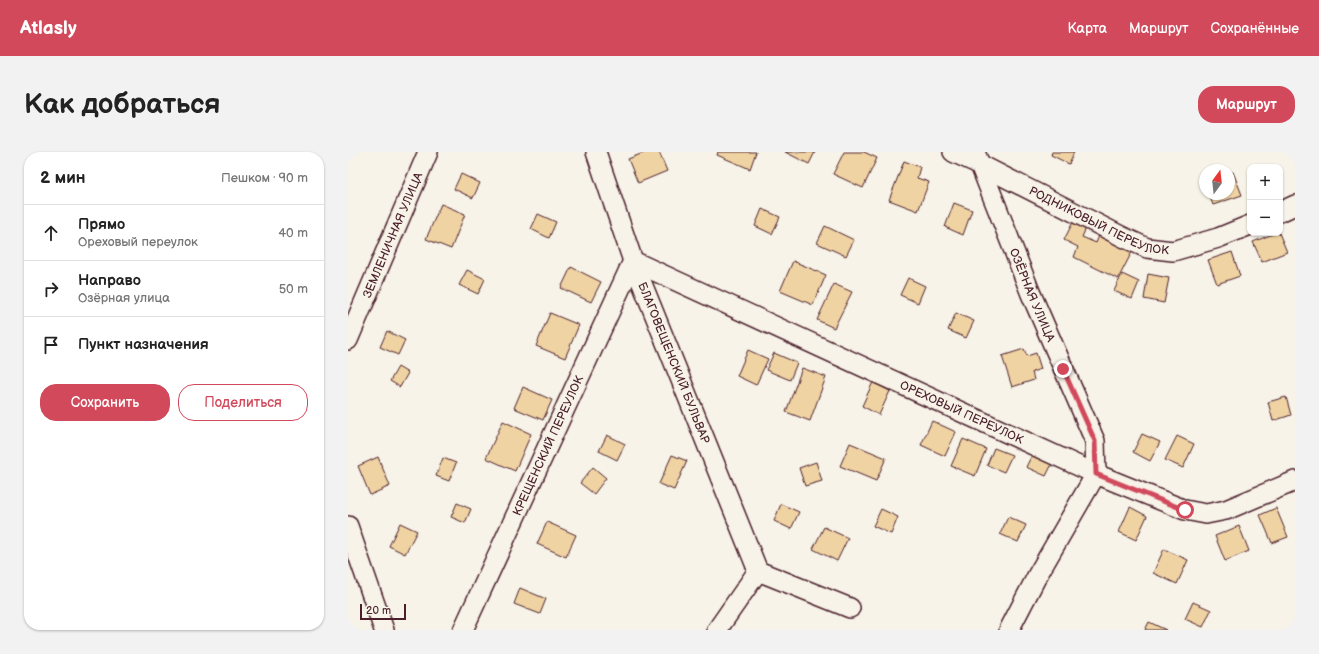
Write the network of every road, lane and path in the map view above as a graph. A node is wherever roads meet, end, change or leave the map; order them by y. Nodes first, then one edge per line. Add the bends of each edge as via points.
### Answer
1 (428, 152) edge
2 (596, 152) edge
3 (953, 152) edge
4 (977, 158) edge
5 (1295, 205) edge
6 (1283, 211) edge
7 (1247, 226) edge
8 (633, 261) junction
9 (348, 340) edge
10 (1096, 474) junction
11 (1295, 481) edge
12 (348, 526) edge
13 (758, 571) junction
14 (850, 608) dead end
15 (387, 627) edge
16 (463, 630) edge
17 (717, 630) edge
18 (1008, 630) edge

1 - 9 street, ЗЕМЛЕНИЧНАЯ УЛИЦА
2 - 8 street, БЛАГОВЕЩЕНСКИЙ БУЛЬВАР
3 - 4 street, РОДНИКОВЫЙ ПЕРЕУЛОК
4 - 7 street, РОДНИКОВЫЙ ПЕРЕУЛОК via 1147,248 1173,251
4 - 10 street, ОЗЁРНАЯ УЛИЦА via 1031,294 1095,441
5 - 6 street
8 - 10 street, ОРЕХОВЫЙ ПЕРЕУЛОК
8 - 13 street, БЛАГОВЕЩЕНСКИЙ БУЛЬВАР
8 - 16 street, КРЕЩЕНСКИЙ ПЕРЕУЛОК
10 - 11 street, ОРЕХОВЫЙ ПЕРЕУЛОК via 1185,510 1206,514 1226,510
10 - 18 street
12 - 15 street
13 - 14 street
13 - 17 street

